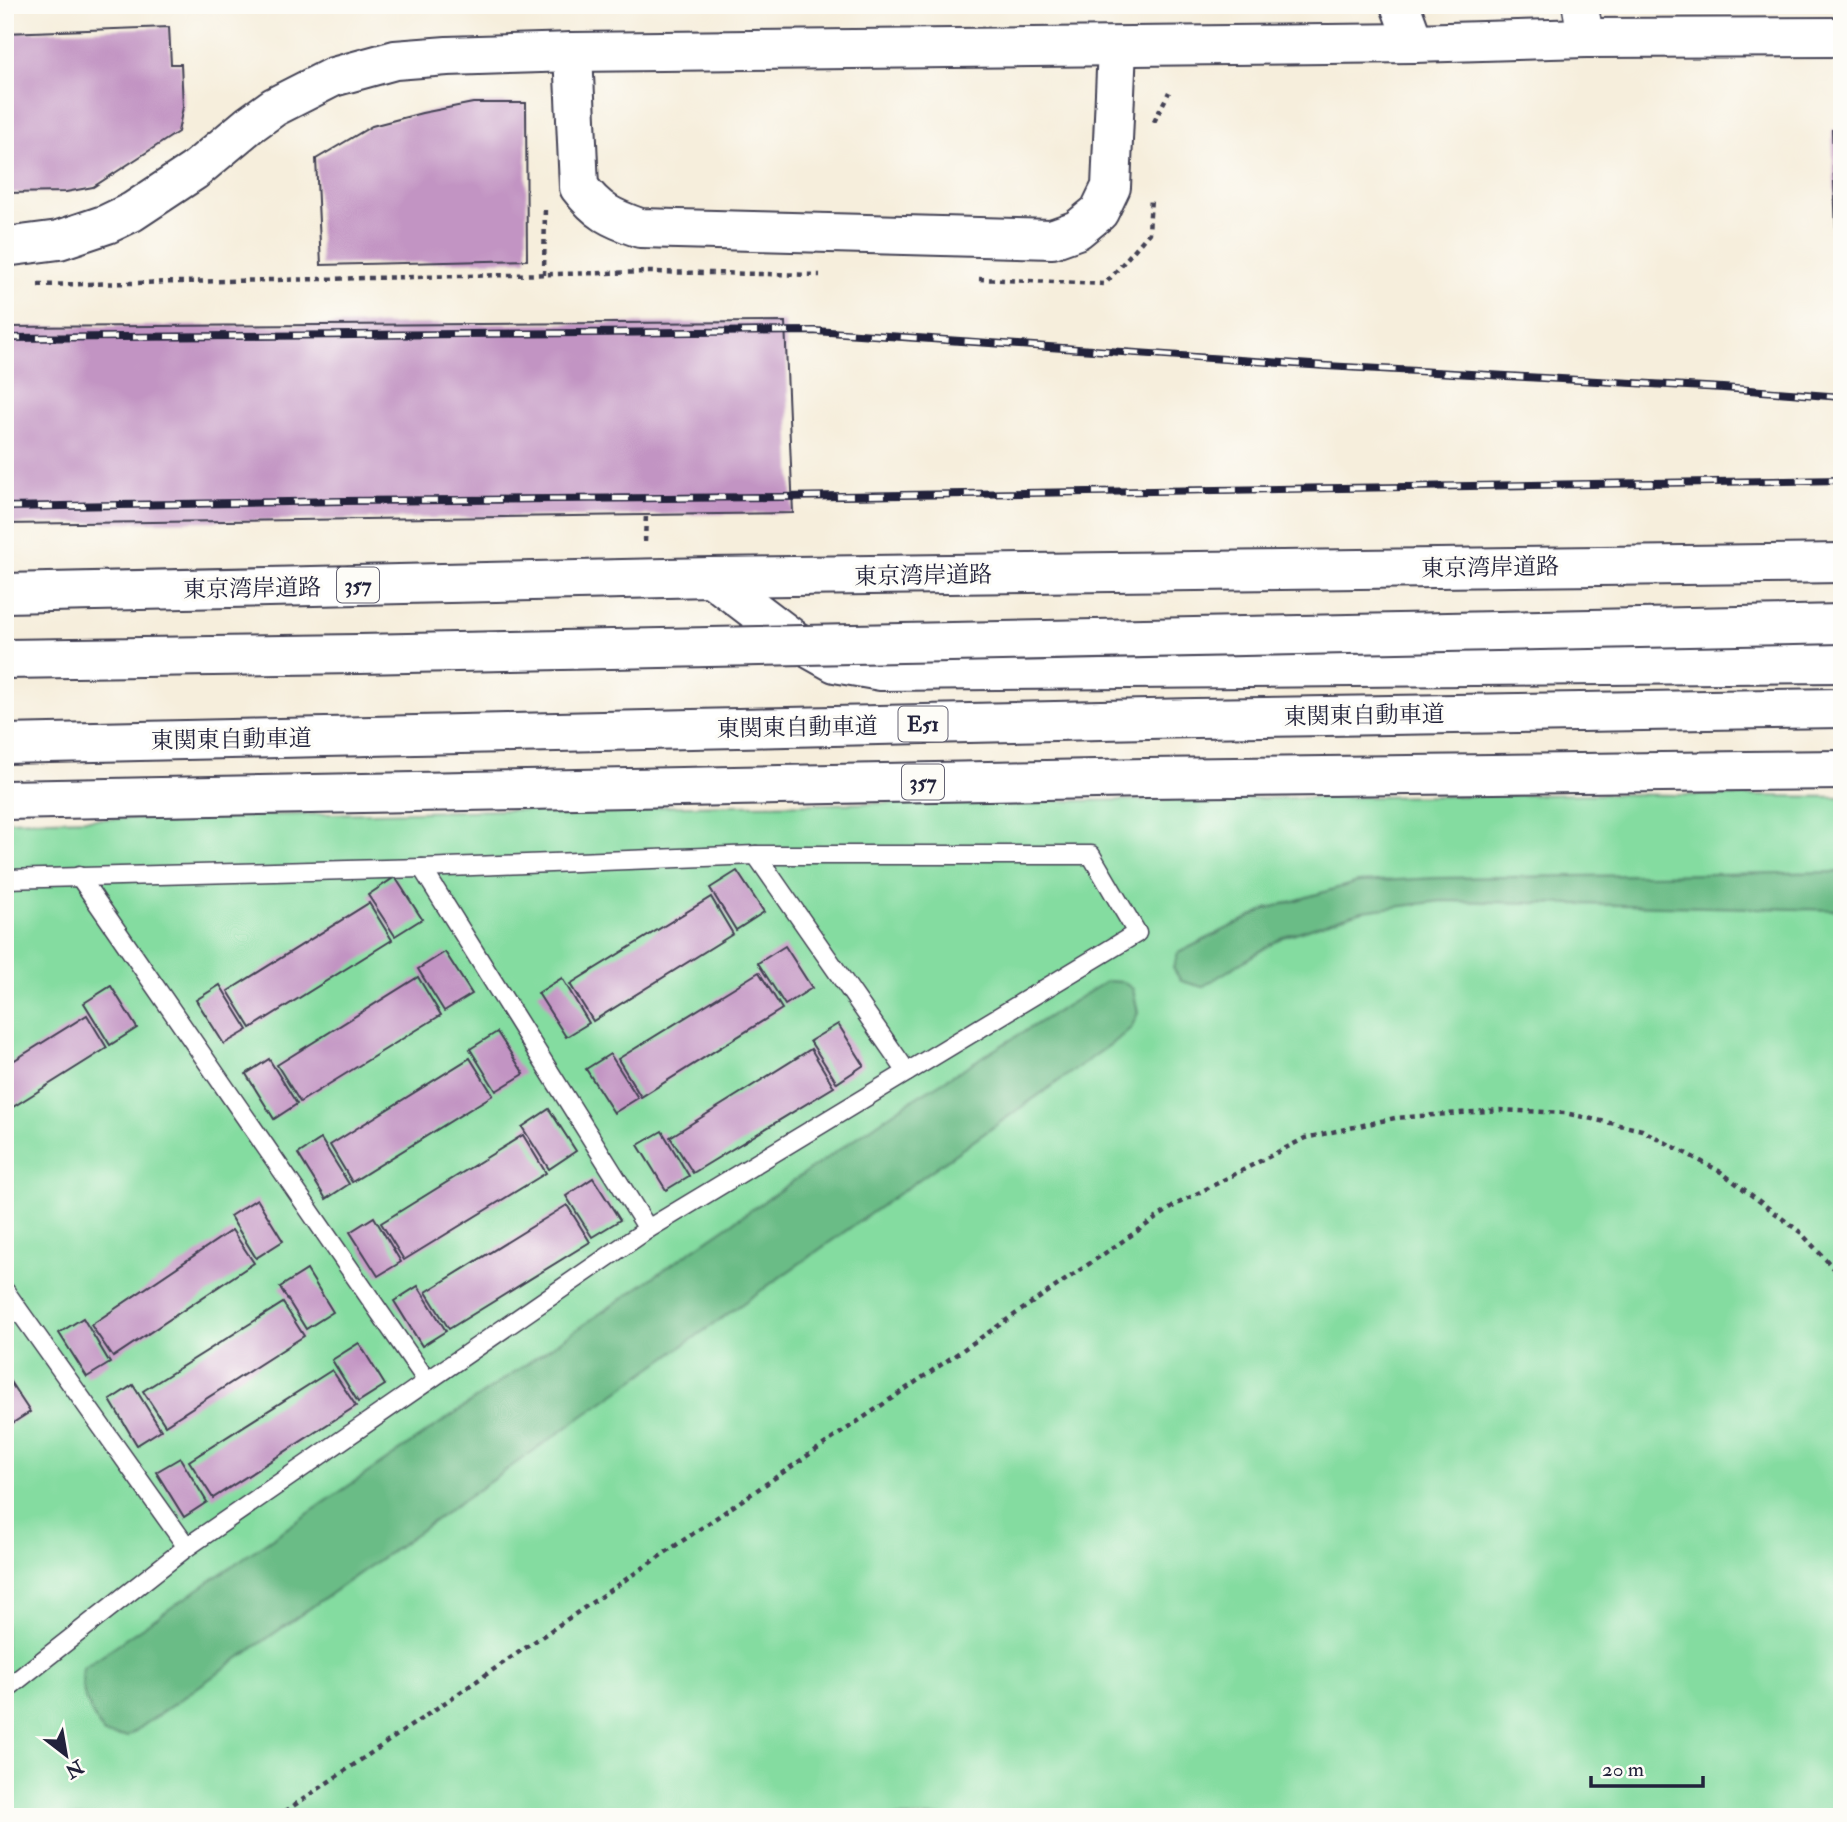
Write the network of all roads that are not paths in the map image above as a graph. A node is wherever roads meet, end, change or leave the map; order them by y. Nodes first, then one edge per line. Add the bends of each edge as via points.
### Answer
1 (1399, 5) edge
2 (1583, 22) edge
3 (1842, 37) edge
4 (1414, 43) junction
5 (1117, 47) junction
6 (573, 52) junction
7 (5, 247) edge
8 (1842, 563) edge
9 (711, 577) junction
10 (5, 593) edge
11 (1842, 624) edge
12 (5, 659) edge
13 (1842, 663) edge
14 (1842, 708) edge
15 (5, 744) edge
16 (1842, 770) edge
17 (5, 800) edge
18 (755, 855) junction
19 (422, 868) junction
20 (79, 876) junction
21 (5, 879) edge
22 (907, 1072) junction
23 (648, 1229) junction
24 (5, 1291) edge
25 (427, 1381) junction
26 (187, 1547) junction
27 (5, 1690) edge

1 - 4 main road
2 - 3 main road
2 - 4 main road
4 - 5 main road
5 - 6 main road
5 - 6 main road via 1111,187 1099,212 1077,230 1052,239 640,228 611,218 579,187
6 - 7 main road via 395,60 333,77 274,107 194,171 132,212 59,240
8 - 9 main road, 東京湾岸道路 / 357
9 - 10 main road, 東京湾岸道路 / 357
9 - 13 main road via 794,640 835,663 881,671
11 - 12 main road, bridge
14 - 15 main road, 東関東自動車道 / E51
16 - 17 main road, 357 via 1132,778
18 - 19 lane
18 - 22 lane
18 - 22 lane via 1091,855 1137,933
19 - 20 lane
19 - 23 lane
20 - 21 lane
20 - 25 lane
22 - 23 lane
23 - 25 lane
24 - 26 lane
25 - 26 lane
26 - 27 lane

